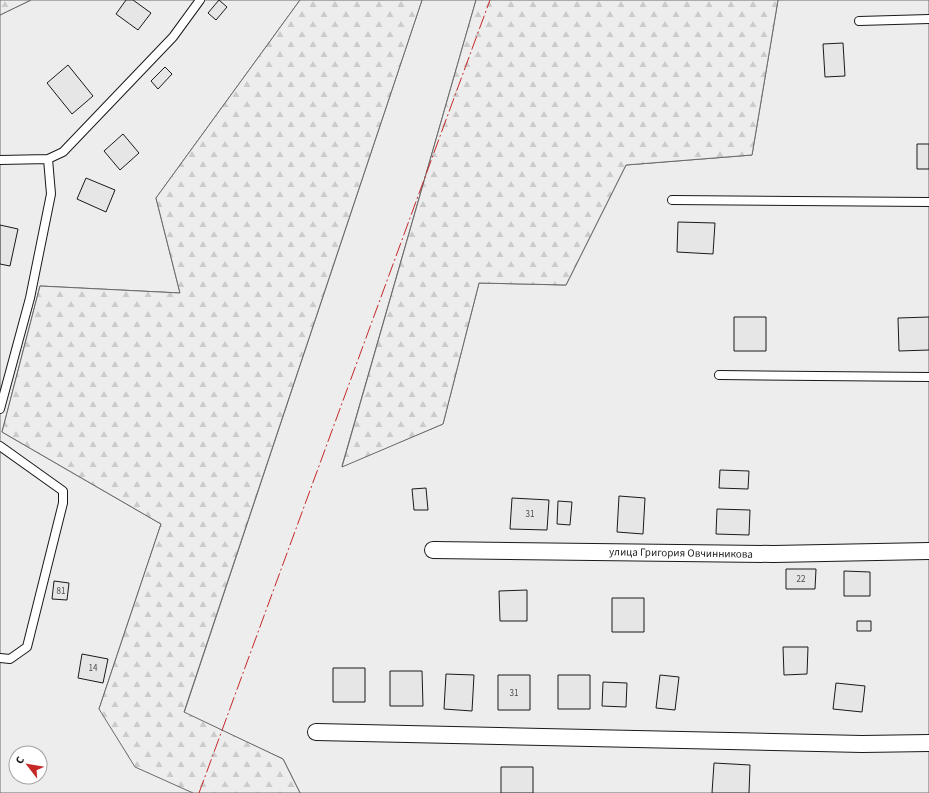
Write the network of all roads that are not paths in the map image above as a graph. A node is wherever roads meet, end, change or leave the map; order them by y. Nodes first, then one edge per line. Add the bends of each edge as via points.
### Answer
1 (200, 0) edge
2 (929, 19) edge
3 (859, 21) dead end
4 (48, 159) junction
5 (0, 160) edge
6 (672, 200) dead end
7 (929, 202) edge
8 (719, 375) dead end
9 (929, 377) edge
10 (0, 409) edge
11 (0, 446) edge
12 (433, 550) dead end
13 (929, 551) edge
14 (0, 658) edge
15 (316, 732) dead end
16 (929, 743) edge

1 - 4 lane via 173,37 63,152
2 - 3 lane
4 - 5 lane
4 - 10 lane via 51,194 30,298
6 - 7 lane
8 - 9 lane
11 - 14 lane via 62,491 63,503 27,647 10,659
12 - 13 street, улица Григория Овчинникова via 774,554
15 - 16 street via 862,744

